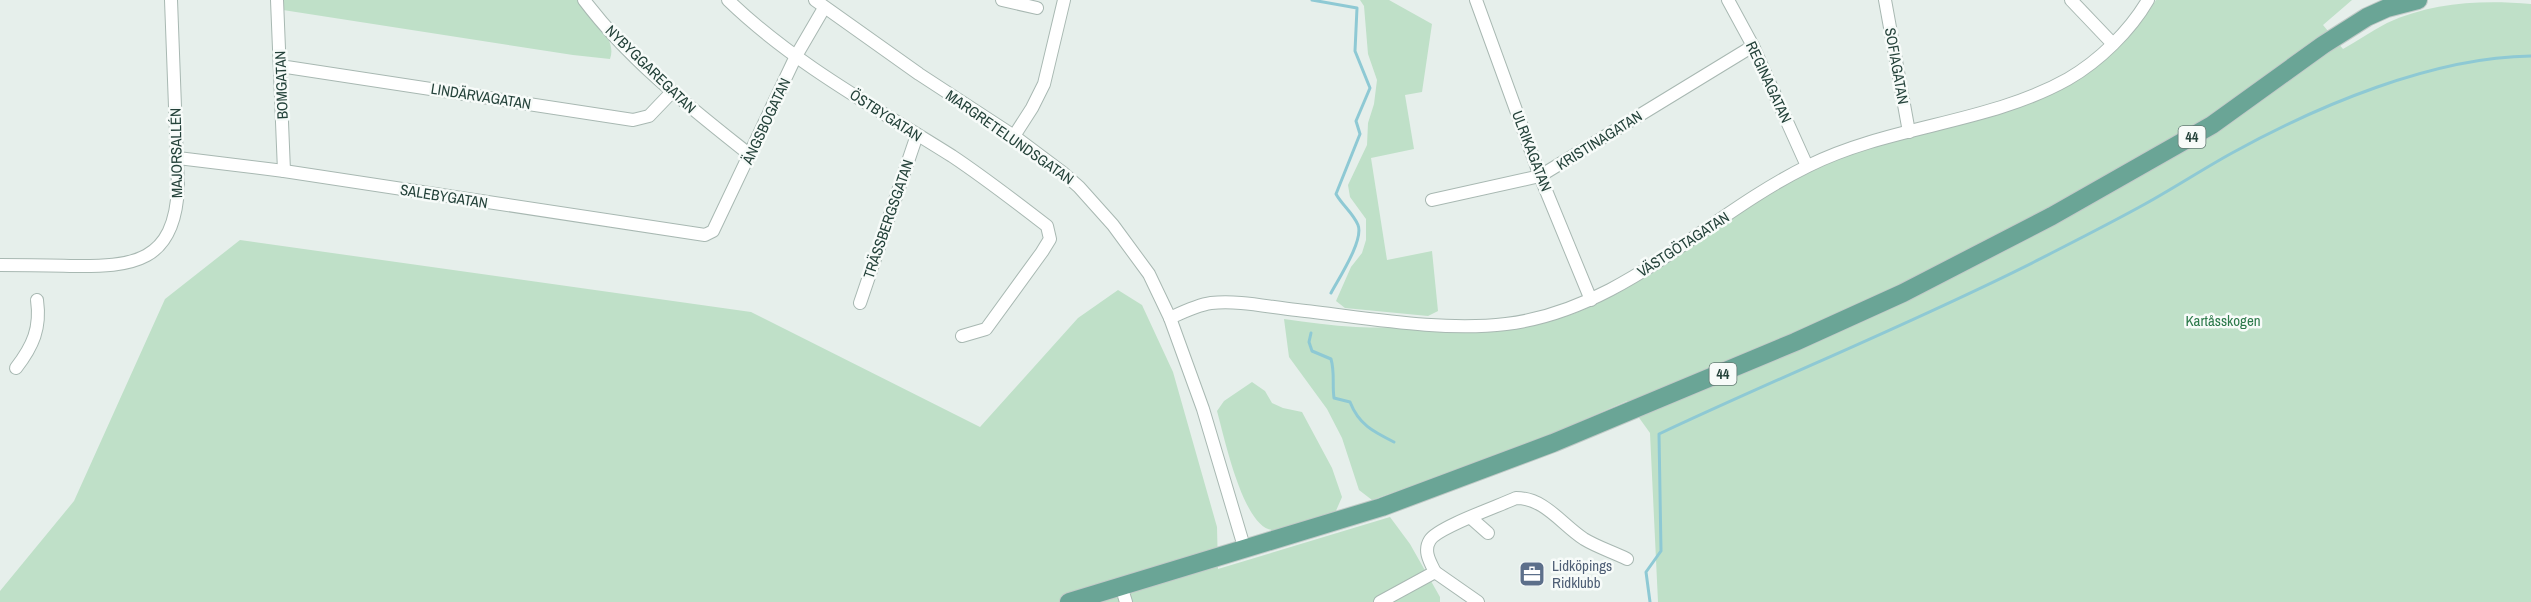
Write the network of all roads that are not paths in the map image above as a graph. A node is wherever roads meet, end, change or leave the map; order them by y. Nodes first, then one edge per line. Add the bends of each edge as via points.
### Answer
1 (171, 0) edge
2 (277, 0) edge
3 (585, 0) edge
4 (728, 0) edge
5 (1002, 0) edge
6 (1064, 0) edge
7 (1476, 0) edge
8 (1728, 0) edge
9 (1886, 0) edge
10 (2071, 0) edge
11 (2148, 0) edge
12 (2367, 0) edge
13 (2418, 0) edge
14 (819, 4) edge
15 (1037, 8) dead end
16 (2112, 43) junction
17 (2323, 45) junction
18 (1753, 46) junction
19 (796, 56) junction
20 (280, 66) junction
21 (671, 93) junction
22 (1909, 132) junction
23 (916, 135) junction
24 (1014, 136) junction
25 (750, 155) junction
26 (178, 158) junction
27 (1807, 166) junction
28 (284, 171) junction
29 (1540, 176) junction
30 (1432, 200) dead end
31 (710, 234) joint
32 (0, 266) edge
33 (37, 300) dead end
34 (1591, 300) junction
35 (860, 303) dead end
36 (1170, 318) junction
37 (962, 336) dead end
38 (16, 368) dead end
39 (1471, 518) junction
40 (1488, 533) dead end
41 (1245, 550) junction
42 (1627, 559) dead end
43 (1435, 572) junction
44 (1123, 594) edge
45 (1069, 602) edge
46 (1380, 602) edge
47 (1478, 602) edge

1 - 26 street, MAJORSALLÉN
2 - 20 street, BOMGATAN
3 - 21 street, NYBYGGAREGATAN
4 - 19 street, ÖSTBYGATAN
5 - 15 street
6 - 24 street via 1044,84
7 - 29 street, ULRIKAGATAN
8 - 18 street, REGINAGATAN
9 - 22 street, SOFIAGATAN
10 - 16 street
11 - 16 street, VÄSTGÖTAGATAN
12 - 17 main road, 44
13 - 17 main road, 44 via 2377,12
14 - 19 street, ÄNGSBOGATAN
14 - 24 street, MARGRETELUNDSGATAN
16 - 22 street, VÄSTGÖTAGATAN via 2083,69 2048,89
17 - 41 main road, 44 via 2212,125 2052,216 1904,293 1709,380 1553,443 1382,507
18 - 27 street, REGINAGATAN
18 - 29 street, KRISTINAGATAN
19 - 23 street, ÖSTBYGATAN
19 - 25 street, ÄNGSBOGATAN
20 - 21 street, LINDÄRVAGATAN via 633,120 649,116
20 - 28 street, BOMGATAN
21 - 25 street, NYBYGGAREGATAN
22 - 27 street, VÄSTGÖTAGATAN via 1835,153
23 - 35 street, TRÄSSBERGSGATAN
23 - 37 street, ÖSTBYGATAN via 976,172 1047,226 1050,238 986,329
24 - 36 street, MARGRETELUNDSGATAN via 1062,172 1096,206 1149,274
25 - 31 street, ÄNGSBOGATAN
26 - 28 street, SALEBYGATAN
26 - 32 street, MAJORSALLÉN via 176,215 166,238 146,256 107,266
27 - 34 street, VÄSTGÖTAGATAN
28 - 31 street, SALEBYGATAN
29 - 30 street, KRISTINAGATAN
29 - 34 street, ULRIKAGATAN
33 - 38 street via 36,334
34 - 36 street, VÄSTGÖTAGATAN via 1523,322 1474,327 1245,303 1210,303
36 - 41 street, MARGRETELUNDSGATAN via 1203,409
39 - 40 street
39 - 42 street via 1516,498 1528,498 1584,538
39 - 43 street via 1430,540 1428,558
41 - 44 main road, 44
43 - 46 street
43 - 47 street
44 - 45 main road, 44

